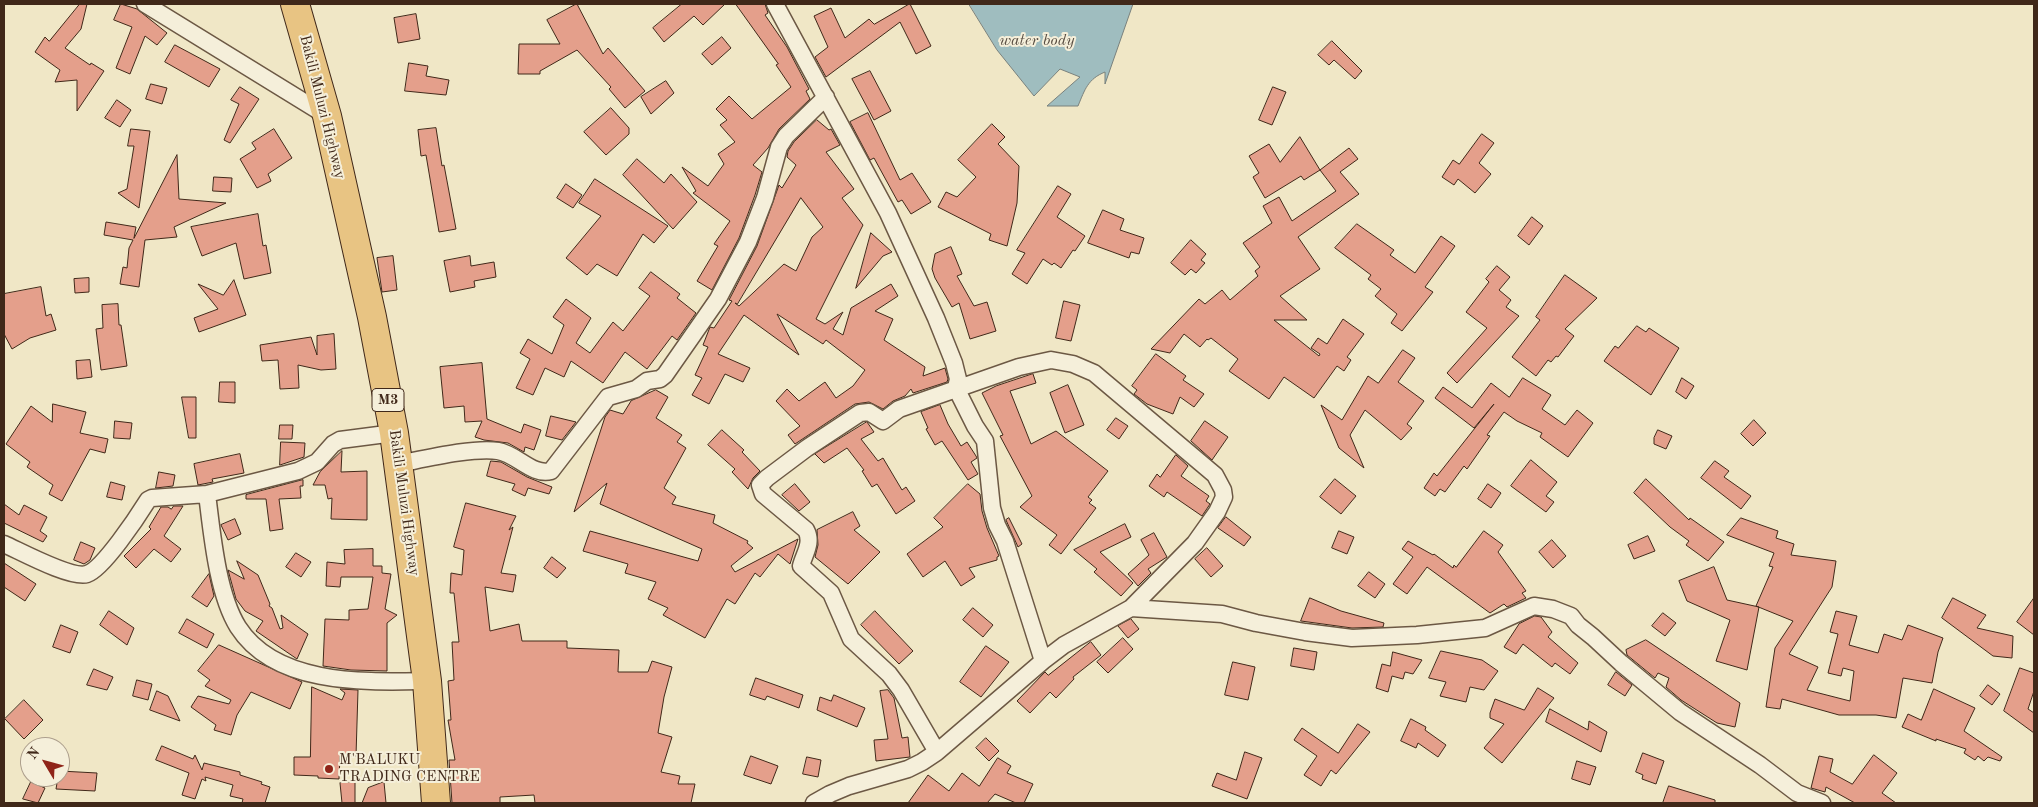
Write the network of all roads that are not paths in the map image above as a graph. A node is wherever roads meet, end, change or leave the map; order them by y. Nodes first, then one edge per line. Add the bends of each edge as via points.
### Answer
1 (145, 4) edge
2 (295, 4) edge
3 (775, 4) edge
4 (826, 97) junction
5 (327, 116) junction
6 (956, 388) junction
7 (394, 433) junction
8 (398, 464) junction
9 (207, 494) junction
10 (4, 544) edge
11 (1131, 608) junction
12 (1043, 661) junction
13 (427, 681) junction
14 (938, 752) junction
15 (436, 803) edge
16 (814, 803) edge
17 (1822, 803) edge

1 - 5 street
2 - 5 highway, Bakili Muluzi Highway / M3
3 - 4 street
4 - 6 street via 888,213 936,318 954,363 958,379
4 - 8 street via 779,147 765,198 748,242 718,299 665,375 636,389 608,397 551,471 537,471 510,454 491,450
5 - 7 highway, Bakili Muluzi Highway / M3 via 372,316
6 - 11 street via 1051,360 1073,364 1094,373 1215,475 1224,497 1217,512 1195,543
6 - 12 street via 985,441 992,508
6 - 14 street via 899,409 883,421 869,412 860,414 807,448 760,485 763,494 806,530 809,546 801,566 831,594 851,639 902,690
7 - 8 highway, Bakili Muluzi Highway / M3
7 - 9 street via 340,440 307,468
8 - 13 highway, Bakili Muluzi Highway / M3
9 - 10 street via 148,500 105,560 96,570 86,574 62,569
9 - 13 street via 216,561 226,594 238,626 254,645 272,658 313,676 376,682
11 - 12 street via 1064,645
11 - 17 street via 1222,614 1256,623 1352,638 1485,628 1534,606 1553,609 1571,616 1680,712 1797,793
12 - 14 street
13 - 15 highway, Bakili Muluzi Highway / M3
14 - 16 street via 908,769 849,786

